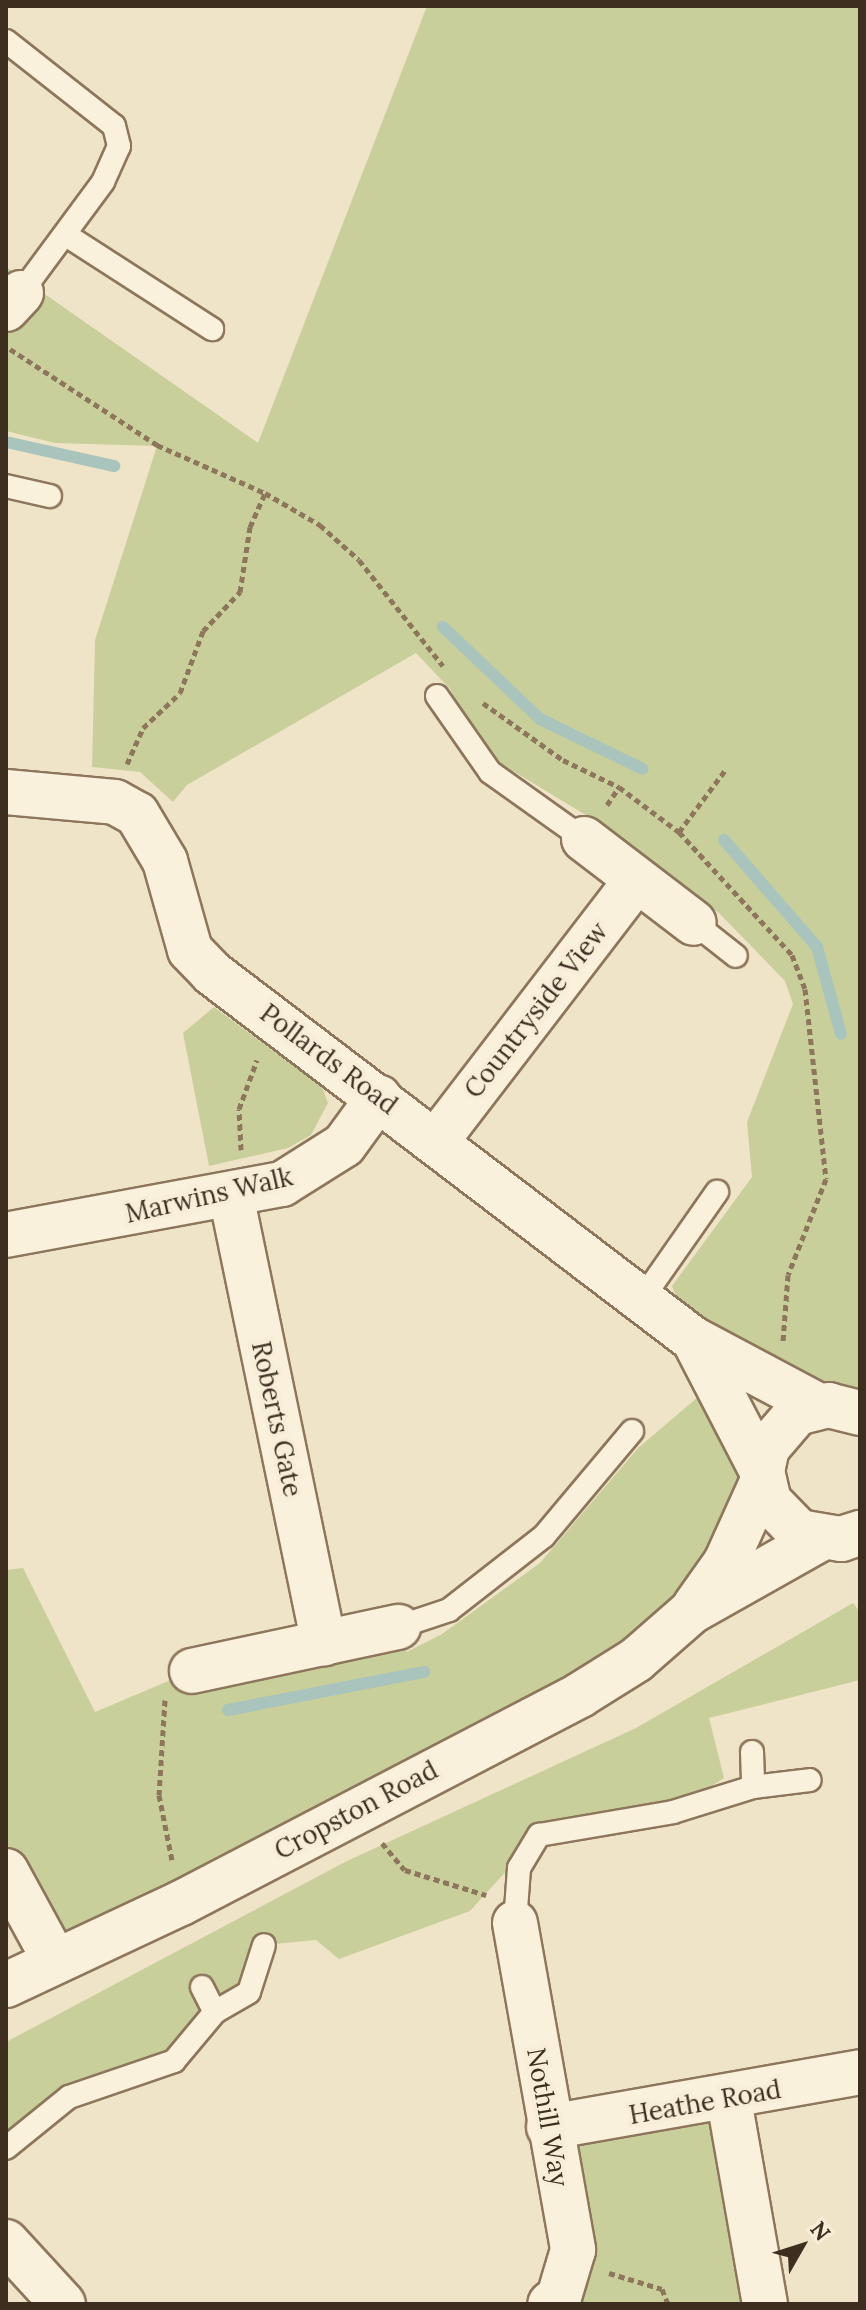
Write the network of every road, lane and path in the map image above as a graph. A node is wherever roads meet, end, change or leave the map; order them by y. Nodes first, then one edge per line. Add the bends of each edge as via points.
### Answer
1 (6, 41) edge
2 (66, 235) junction
3 (14, 301) edge
4 (212, 329) dead end
5 (6, 486) edge
6 (265, 493) dead end
7 (50, 496) dead end
8 (437, 696) dead end
9 (726, 769) dead end
10 (6, 792) edge
11 (115, 802) junction
12 (679, 832) dead end
13 (584, 839) joint
14 (636, 881) junction
15 (694, 923) joint
16 (736, 956) dead end
17 (283, 1024) junction
18 (379, 1097) junction
19 (437, 1140) junction
20 (717, 1192) dead end
21 (240, 1193) junction
22 (6, 1235) edge
23 (642, 1299) junction
24 (693, 1339) junction
25 (848, 1408) edge
26 (632, 1431) dead end
27 (763, 1475) junction
28 (840, 1536) edge
29 (692, 1611) junction
30 (398, 1627) joint
31 (324, 1643) junction
32 (192, 1671) joint
33 (752, 1752) dead end
34 (810, 1780) dead end
35 (753, 1787) junction
36 (362, 1807) junction
37 (6, 1871) edge
38 (181, 1903) junction
39 (515, 1923) junction
40 (264, 1945) dead end
41 (55, 1961) junction
42 (6, 1985) edge
43 (202, 1987) dead end
44 (215, 2012) junction
45 (860, 2072) edge
46 (729, 2100) junction
47 (549, 2127) junction
48 (6, 2148) edge
49 (6, 2242) edge
50 (761, 2283) edge
51 (560, 2288) edge
52 (63, 2304) edge
53 (668, 2304) edge

1 - 2 lane via 118,134 103,182
2 - 3 lane
2 - 4 lane
5 - 7 lane
6 - 11 path via 250,527 240,592 203,631 180,693 143,728
8 - 13 lane via 490,772
9 - 12 path
10 - 11 street
11 - 17 street, Pollards Road via 137,814 153,835 190,950
13 - 14 street
14 - 15 street
14 - 19 street, Countryside View
15 - 16 lane
17 - 18 street, Pollards Road
17 - 21 path via 248,1077 239,1109
18 - 19 street, Pollards Road
18 - 21 street, Marwins Walk via 344,1145 316,1168
19 - 23 street, Pollards Road
20 - 23 lane
21 - 22 street, Marwins Walk
21 - 31 street, Roberts Gate
23 - 24 street, Pollards Road
24 - 25 street, Pollards Road
24 - 27 street, Pollards Road
25 - 27 street, Cropston Road via 779,1428
26 - 30 lane via 544,1536 449,1610
27 - 28 street, Cropston Road via 781,1519
27 - 29 street, Cropston Road via 726,1562
28 - 29 street, Cropston Road
29 - 36 street, Cropston Road via 636,1660 580,1695
30 - 31 street
31 - 32 street
32 - 38 path via 164,1701 157,1746 159,1795
33 - 35 lane
34 - 35 lane
35 - 39 lane via 673,1812 539,1835 519,1868
36 - 38 street, Cropston Road
36 - 39 path via 389,1857 405,1870 485,1894
37 - 41 street
38 - 41 street, Cropston Road
39 - 47 street, Nothill Way
40 - 44 lane via 249,1992
41 - 42 street, Cropston Road
43 - 44 lane
44 - 48 lane via 174,2061 69,2097
45 - 46 street, Heathe Road
46 - 47 street, Heathe Road
46 - 50 street
47 - 51 street, Nothill Way via 573,2250
49 - 52 street
51 - 53 path via 610,2273 662,2289

